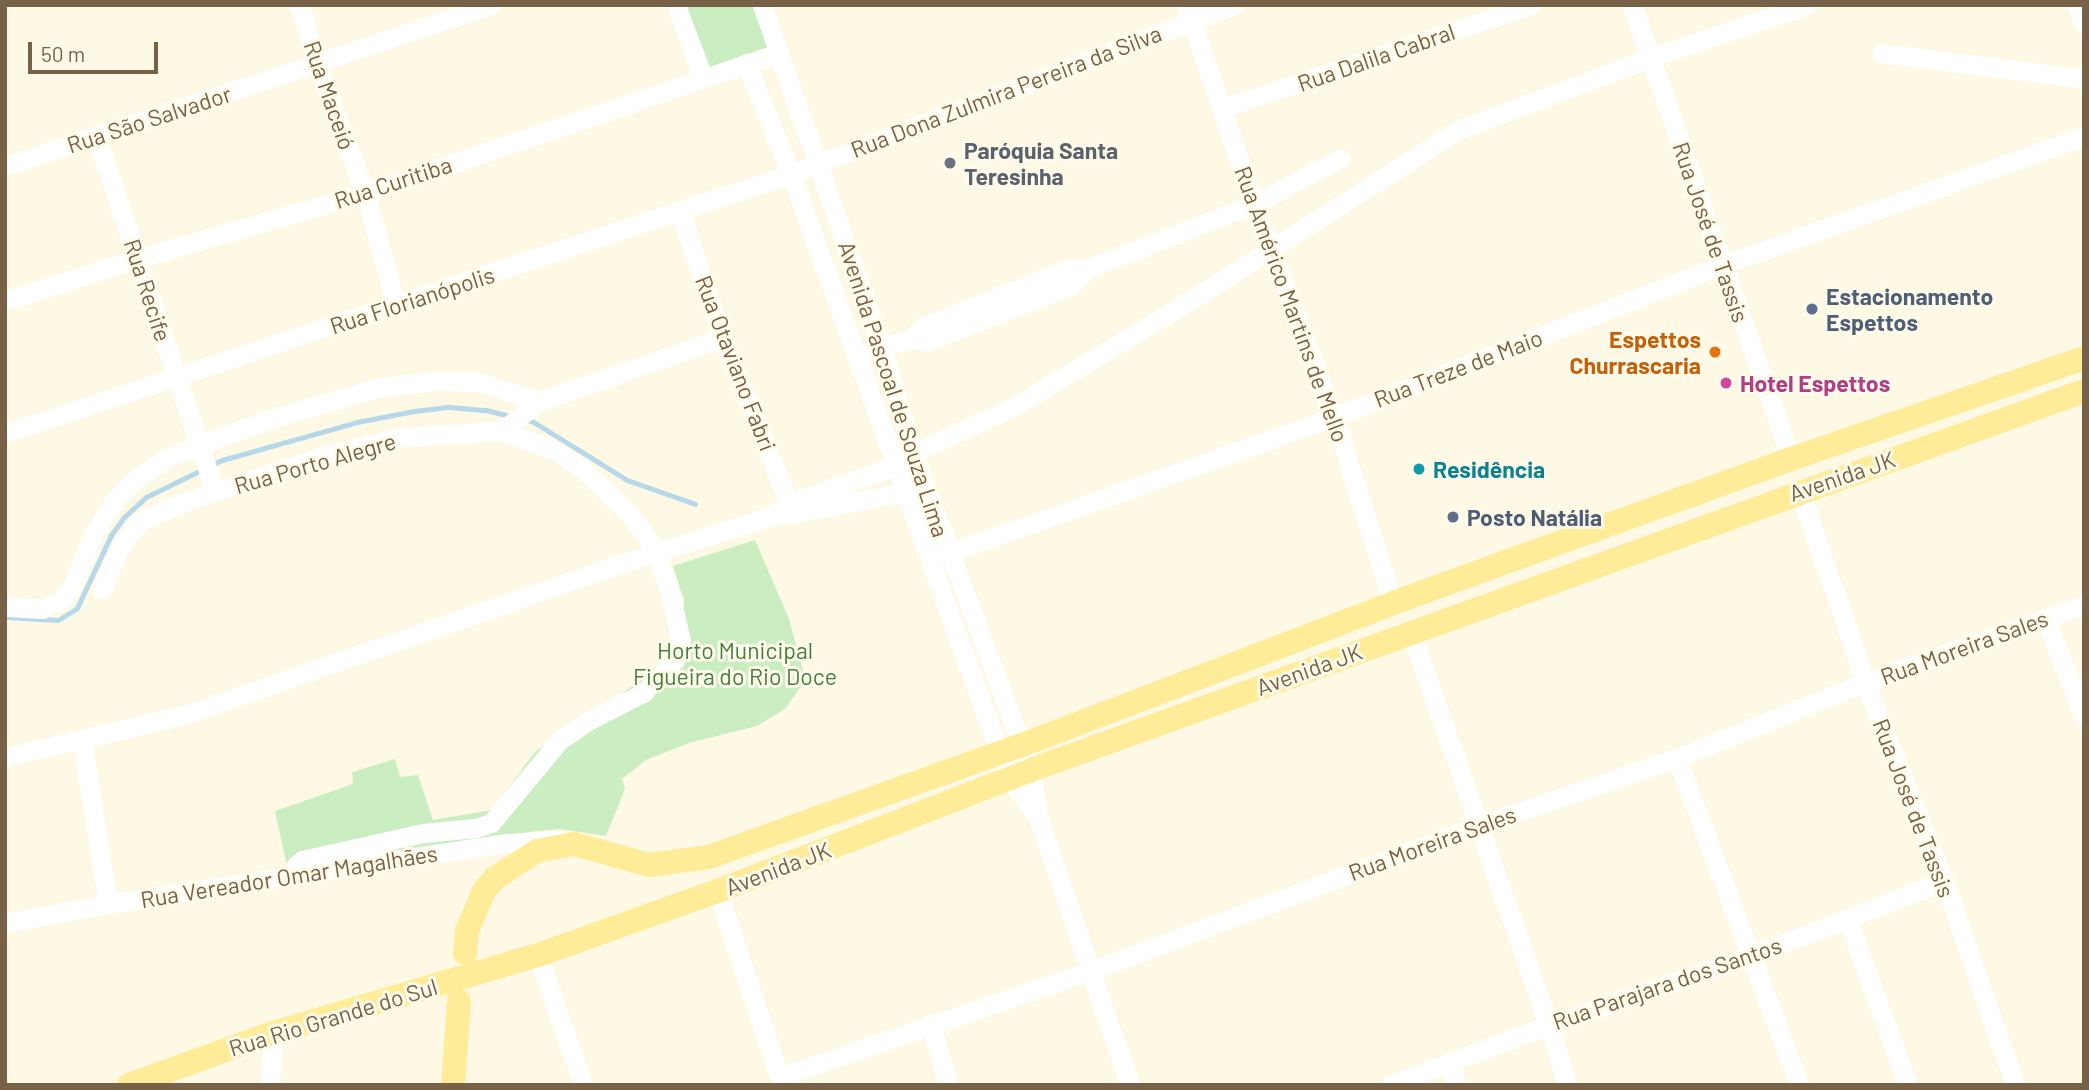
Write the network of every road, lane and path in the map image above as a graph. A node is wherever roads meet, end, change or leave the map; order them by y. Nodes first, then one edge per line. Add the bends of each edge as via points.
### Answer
1 (300, 5) edge
2 (491, 5) edge
3 (676, 5) edge
4 (762, 5) edge
5 (1234, 5) edge
6 (1530, 5) edge
7 (1632, 5) edge
8 (1807, 5) edge
9 (2077, 5) edge
10 (1189, 13) edge
11 (2084, 24) edge
12 (778, 53) junction
13 (1882, 53) dead end
14 (1652, 57) junction
15 (746, 63) junction
16 (317, 65) junction
17 (703, 77) junction
18 (2084, 79) edge
19 (1223, 108) junction
20 (96, 136) junction
21 (2084, 136) edge
22 (1340, 158) dead end
23 (818, 162) junction
24 (5, 166) edge
25 (791, 174) junction
26 (365, 193) junction
27 (1254, 204) junction
28 (680, 211) junction
29 (1270, 248) junction
30 (139, 258) junction
31 (1721, 265) junction
32 (5, 301) edge
33 (396, 305) junction
34 (722, 338) junction
35 (882, 348) junction
36 (857, 357) junction
37 (2084, 358) edge
38 (176, 378) junction
39 (2084, 391) edge
40 (540, 401) junction
41 (1334, 418) junction
42 (501, 431) junction
43 (5, 433) edge
44 (199, 445) junction
45 (913, 453) junction
46 (1791, 459) junction
47 (897, 465) junction
48 (215, 491) junction
49 (1800, 491) junction
50 (907, 492) junction
51 (792, 508) junction
52 (940, 555) junction
53 (102, 589) dead end
54 (1393, 603) junction
55 (2084, 605) edge
56 (5, 607) edge
57 (2045, 618) junction
58 (1411, 632) junction
59 (1865, 682) junction
60 (2084, 716) edge
61 (82, 740) junction
62 (1011, 749) junction
63 (5, 757) edge
64 (1677, 758) junction
65 (1020, 775) junction
66 (1480, 825) junction
67 (574, 844) junction
68 (295, 875) junction
69 (1944, 881) junction
70 (718, 891) junction
71 (108, 904) junction
72 (1847, 919) junction
73 (5, 923) edge
74 (465, 953) dead end
75 (538, 955) junction
76 (1753, 955) junction
77 (1090, 971) junction
78 (459, 1000) dead end
79 (931, 1024) junction
80 (1549, 1025) junction
81 (273, 1033) junction
82 (1450, 1062) junction
83 (780, 1081) edge
84 (130, 1085) edge
85 (270, 1085) edge
86 (453, 1085) edge
87 (583, 1085) edge
88 (948, 1085) edge
89 (1130, 1085) edge
90 (1390, 1085) edge
91 (1456, 1085) edge
92 (1567, 1085) edge
93 (1799, 1085) edge
94 (1908, 1085) edge
95 (2015, 1085) edge

1 - 16 street, Rua Maceió
2 - 16 street, Rua São Salvador
3 - 17 street
4 - 12 street, Avenida Pascoal de Souza Lima
5 - 10 street, Rua Dona Zulmira Pereira da Silva
6 - 19 street, Rua Dalila Cabral
7 - 14 street, Rua José de Tassis
8 - 14 street
9 - 11 street
10 - 19 street, Rua Américo Martins de Mello
10 - 23 street, Rua Dona Zulmira Pereira da Silva
12 - 15 street, Rua Curitiba
12 - 23 street, Avenida Pascoal de Souza Lima
13 - 18 street
14 - 29 street via 1458,130
14 - 31 street, Rua José de Tassis
15 - 17 street, Rua Curitiba
15 - 25 street, Avenida Pascoal de Souza Lima
16 - 20 street, Rua São Salvador
16 - 26 street, Rua Maceió
17 - 26 street, Rua Curitiba
19 - 27 street, Rua Américo Martins de Mello
20 - 24 street, Rua São Salvador
20 - 30 street, Rua Recife
21 - 31 street, Rua Treze de Maio
22 - 27 street
23 - 25 street, Rua Florianópolis
23 - 35 street, Avenida Pascoal de Souza Lima
25 - 28 street, Rua Florianópolis
25 - 36 street, Avenida Pascoal de Souza Lima
26 - 30 street, Rua Curitiba
26 - 33 street, Rua Maceió
27 - 29 street, Rua Américo Martins de Mello
27 - 35 street via 1089,268 1072,285 926,342 913,338
28 - 33 street, Rua Florianópolis
28 - 34 street, Rua Otaviano Fabri
29 - 41 street, Rua Américo Martins de Mello
29 - 45 street via 1017,405
30 - 32 street, Rua Curitiba
30 - 38 street, Rua Recife
31 - 41 street, Rua Treze de Maio
31 - 46 street, Rua José de Tassis
33 - 38 street, Rua Florianópolis
34 - 40 street
34 - 51 street, Rua Otaviano Fabri
35 - 36 street
35 - 45 street, Avenida Pascoal de Souza Lima
36 - 47 street, Avenida Pascoal de Souza Lima
37 - 46 main road, Avenida JK
38 - 43 street, Rua Florianópolis
38 - 44 street, Rua Recife
39 - 49 main road, Avenida JK
40 - 42 street
40 - 44 street via 479,382 377,388
41 - 52 street, Rua Treze de Maio
41 - 54 street, Rua Américo Martins de Mello
42 - 48 street, Rua Porto Alegre via 401,437
42 - 68 street via 557,452 585,471 632,517 653,546 668,586 681,640 676,659 643,693 560,740 491,823 302,860
44 - 48 street, Rua Recife
44 - 56 street via 167,458 116,498 93,533 62,600 42,609
45 - 47 street
45 - 52 street, Avenida Pascoal de Souza Lima
46 - 54 main road, Avenida JK
47 - 50 street, Avenida Pascoal de Souza Lima
47 - 51 street
48 - 53 street, Rua Porto Alegre via 139,522 120,547
49 - 58 main road, Avenida JK
49 - 59 street, Rua José de Tassis
50 - 51 street
50 - 52 street, Avenida Pascoal de Souza Lima
51 - 61 street via 184,715
52 - 62 street, Avenida Pascoal de Souza Lima
54 - 62 main road, Avenida JK
55 - 57 street, Rua Moreira Sales
57 - 59 street, Rua Moreira Sales
57 - 60 street
58 - 65 main road, Avenida JK
58 - 66 street
59 - 64 street, Rua Moreira Sales
59 - 69 street, Rua José de Tassis
61 - 63 street
61 - 71 street
62 - 65 street, Avenida Pascoal de Souza Lima
62 - 67 main road, Avenida JK via 709,857 649,865
64 - 66 street, Rua Moreira Sales
64 - 76 street
65 - 70 main road, Avenida JK
65 - 77 street, Avenida Pascoal de Souza Lima
66 - 77 street, Rua Moreira Sales
66 - 80 street
67 - 68 street, Rua Vereador Omar Magalhães via 542,839
67 - 74 main road via 537,851 495,878 474,910
68 - 71 street, Rua Vereador Omar Magalhães
69 - 72 street, Rua Parajara dos Santos
69 - 95 street, Rua José de Tassis
70 - 75 main road, Avenida JK
70 - 83 street
71 - 73 street, Rua Vereador Omar Magalhães
72 - 76 street, Rua Parajara dos Santos
72 - 94 street
75 - 81 main road, Rua Rio Grande do Sul
75 - 87 street
76 - 80 street, Rua Parajara dos Santos
76 - 93 street
77 - 79 street, Rua Moreira Sales
77 - 89 street, Avenida Pascoal de Souza Lima
78 - 86 main road
79 - 83 street, Rua Moreira Sales
79 - 88 street
80 - 82 street, Rua Parajara dos Santos
80 - 92 street
81 - 84 main road, Rua Rio Grande do Sul
81 - 85 street
82 - 90 street, Rua Parajara dos Santos
82 - 91 street

